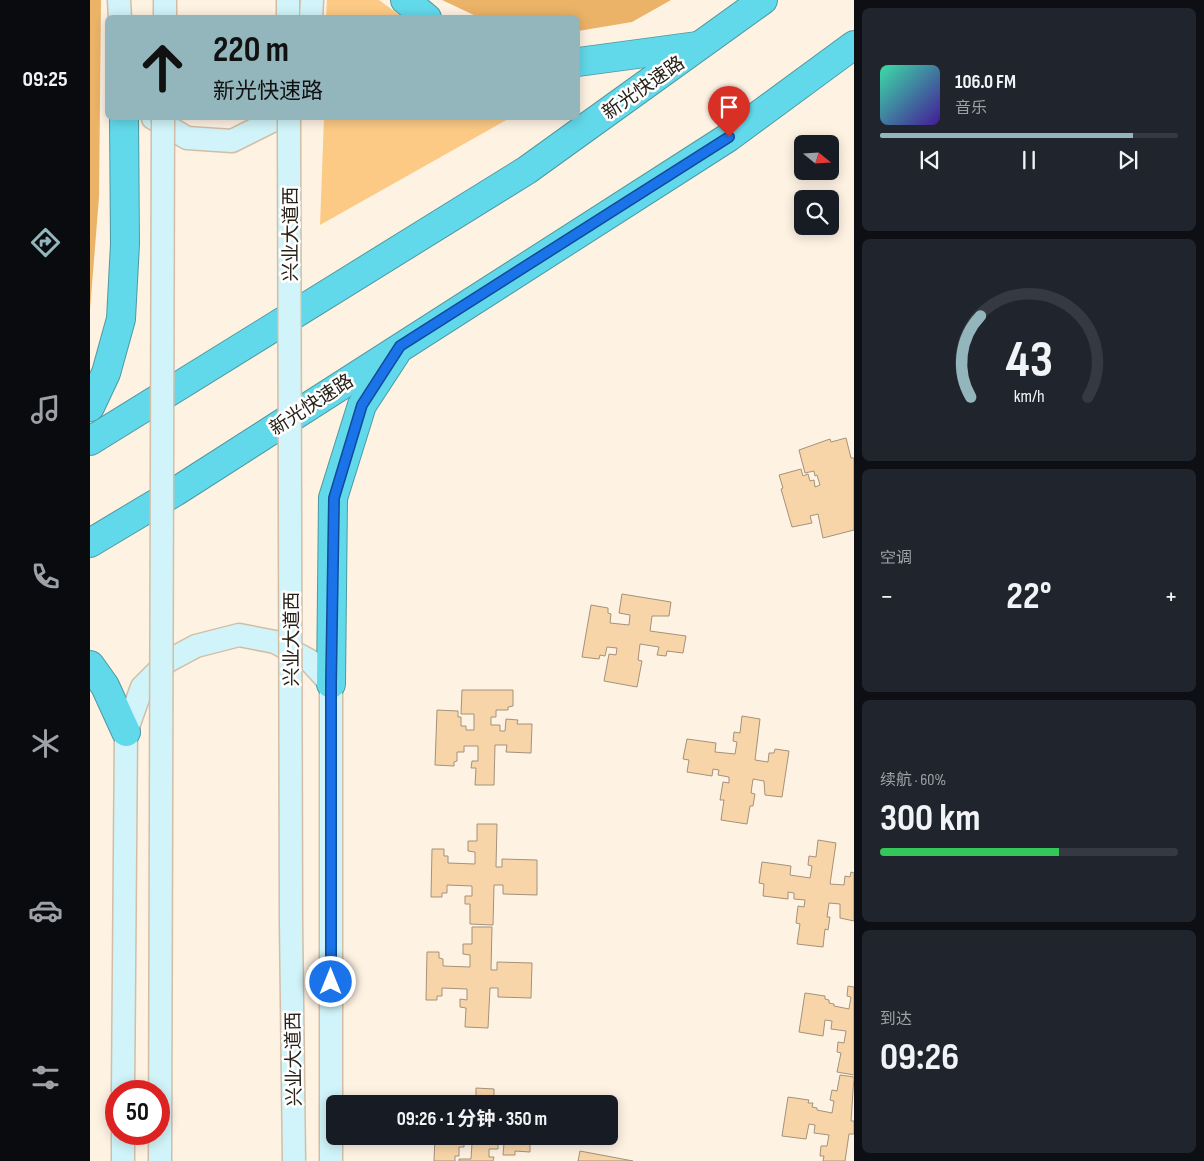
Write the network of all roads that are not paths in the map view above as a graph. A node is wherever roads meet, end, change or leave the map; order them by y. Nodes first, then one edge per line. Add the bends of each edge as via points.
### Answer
1 (118, 0) edge
2 (165, 0) edge
3 (288, 0) edge
4 (312, 0) edge
5 (405, 0) edge
6 (762, 0) edge
7 (120, 15) edge
8 (165, 15) edge
9 (288, 15) edge
10 (311, 15) edge
11 (423, 15) edge
12 (854, 45) edge
13 (701, 46) junction
14 (580, 62) edge
15 (124, 120) edge
16 (156, 120) edge
17 (163, 120) edge
18 (274, 120) edge
19 (289, 120) edge
20 (400, 346) junction
21 (90, 407) edge
22 (90, 441) edge
23 (90, 543) edge
24 (90, 665) edge
25 (331, 684) junction
26 (126, 732) junction
27 (123, 1080) edge
28 (123, 1145) edge
29 (123, 1161) edge
30 (160, 1161) edge
31 (294, 1161) edge
32 (331, 1161) edge

1 - 7 street
2 - 8 street
3 - 9 street
4 - 10 street
5 - 11 highway
6 - 13 highway, 新光快速路
12 - 20 highway, 新光快速路 via 729,137
13 - 14 highway
13 - 22 highway, 新光快速路 via 527,170
15 - 21 highway via 125,244 121,319 106,373
16 - 18 street via 187,138 232,141
17 - 30 street, bridge
19 - 31 street, 兴业大道西, bridge
20 - 23 highway, 新光快速路
20 - 25 highway via 362,405 334,498
24 - 26 highway via 105,686
25 - 26 street via 310,661 274,642 239,635 196,646 168,661 142,687
25 - 32 street
26 - 27 street
28 - 29 street

